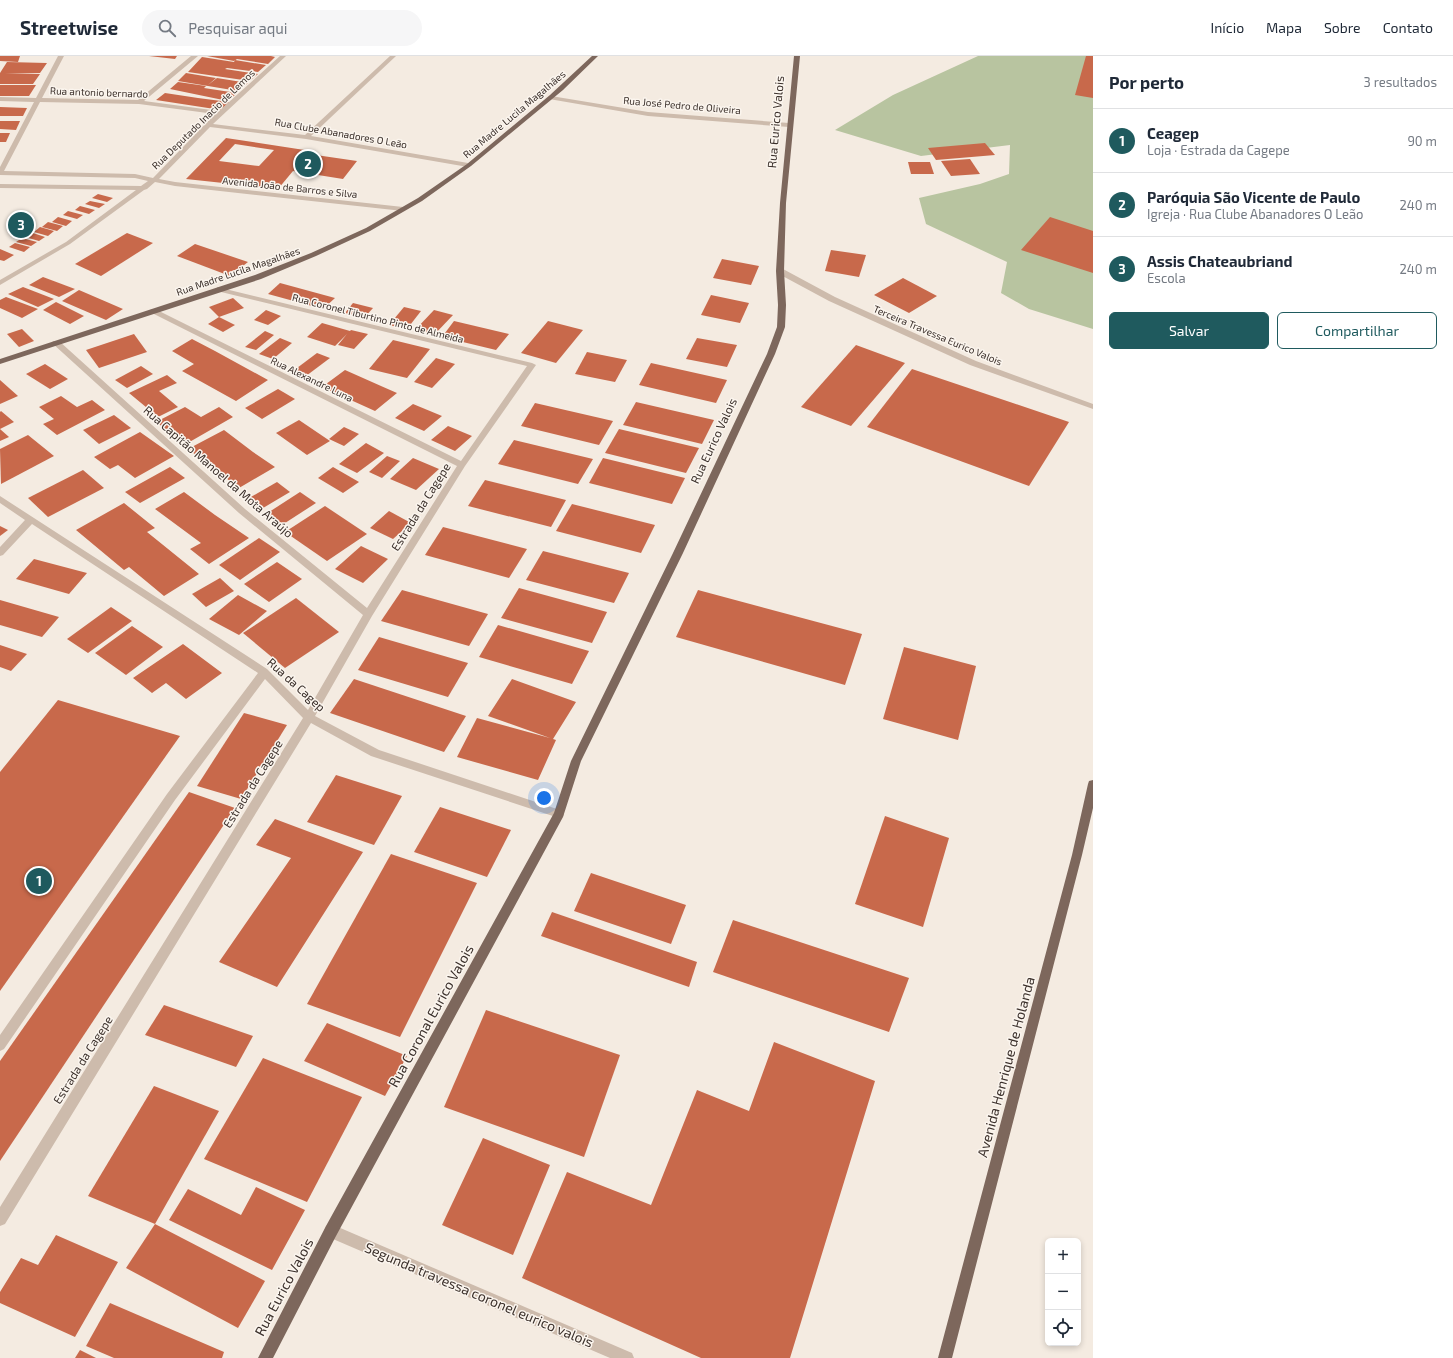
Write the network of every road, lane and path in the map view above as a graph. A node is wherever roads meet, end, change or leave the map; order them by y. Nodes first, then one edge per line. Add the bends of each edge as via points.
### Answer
1 (61, 56) edge
2 (195, 56) edge
3 (283, 56) edge
4 (392, 56) edge
5 (595, 56) edge
6 (797, 56) edge
7 (551, 98) junction
8 (0, 99) edge
9 (38, 100) junction
10 (139, 102) junction
11 (220, 113) junction
12 (209, 125) junction
13 (789, 125) junction
14 (306, 137) junction
15 (468, 166) junction
16 (0, 173) edge
17 (155, 180) junction
18 (175, 184) junction
19 (0, 186) edge
20 (145, 188) junction
21 (403, 209) junction
22 (780, 270) junction
23 (0, 283) edge
24 (220, 289) junction
25 (152, 311) junction
26 (56, 343) junction
27 (0, 362) edge
28 (532, 365) joint
29 (1093, 407) edge
30 (462, 465) junction
31 (0, 499) edge
32 (30, 520) junction
33 (0, 553) edge
34 (368, 614) junction
35 (264, 672) junction
36 (309, 718) junction
37 (1093, 784) edge
38 (558, 814) junction
39 (0, 1045) edge
40 (0, 1219) edge
41 (331, 1232) junction
42 (265, 1358) edge
43 (627, 1358) edge
44 (945, 1358) edge

1 - 9 street
2 - 10 street
3 - 11 street, Rua Deputado Inacio de Lemos
4 - 14 street
5 - 7 main road, Rua Madre Lucila Magalhães
6 - 13 main road, Rua Eurico Valois
7 - 13 street, Rua José Pedro de Oliveira via 648,114
7 - 15 main road, Rua Madre Lucila Magalhães
8 - 9 street, Rua antonio bernardo
9 - 10 street, Rua antonio bernardo
9 - 16 street
10 - 11 street, Rua antonio bernardo
11 - 12 street, Rua Deputado Inacio de Lemos
12 - 14 street, Rua Clube Abanadores O Leão
12 - 17 street, Rua Deputado Inacio de Lemos
13 - 22 main road, Rua Eurico Valois
14 - 15 street, Rua Clube Abanadores O Leão
15 - 21 main road, Rua Madre Lucila Magalhães
16 - 17 street, Avenida João de Barros e Silva via 135,176
17 - 18 street, Avenida João de Barros e Silva
17 - 20 street, Rua Deputado Inacio de Lemos
18 - 20 street, Avenida João de Barros e Silva
18 - 21 street, Avenida João de Barros e Silva
19 - 20 street, Avenida João de Barros e Silva
20 - 23 street, Rua Deputado Inacio de Lemos via 68,243
21 - 24 main road, Rua Madre Lucila Magalhães via 365,231 296,263
22 - 29 street, Terceira Travessa Eurico Valois via 832,299 974,363
22 - 38 main road, Rua Eurico Valois via 780,327 771,354 678,553 576,760
24 - 25 main road, Rua Madre Lucila Magalhães
24 - 28 street, Rua Coronel Tiburtino Pinto de Almeida
25 - 26 main road, Rua Madre Lucila Magalhães
25 - 30 street, Rua Alexandre Luna
26 - 27 main road, Rua Madre Lucila Magalhães
26 - 34 street, Rua Capitão Manoel da Mota Araújo via 242,511
28 - 30 street, Estrada da Cagepe
30 - 34 street, Estrada da Cagepe
31 - 32 street, Rua da Cagep
32 - 33 street
32 - 35 street, Rua da Cagep
34 - 36 street, Estrada da Cagepe
35 - 36 street, Rua da Cagep
35 - 39 street via 171,797
36 - 38 street, Rua da Cagep via 375,753
36 - 40 street, Estrada da Cagepe
37 - 44 main road, Avenida Henrique de Holanda via 1077,856
38 - 41 main road, Rua Coronal Eurico Valois
41 - 42 main road, Rua Eurico Valois
41 - 43 street, Segunda travessa coronel eurico valois

